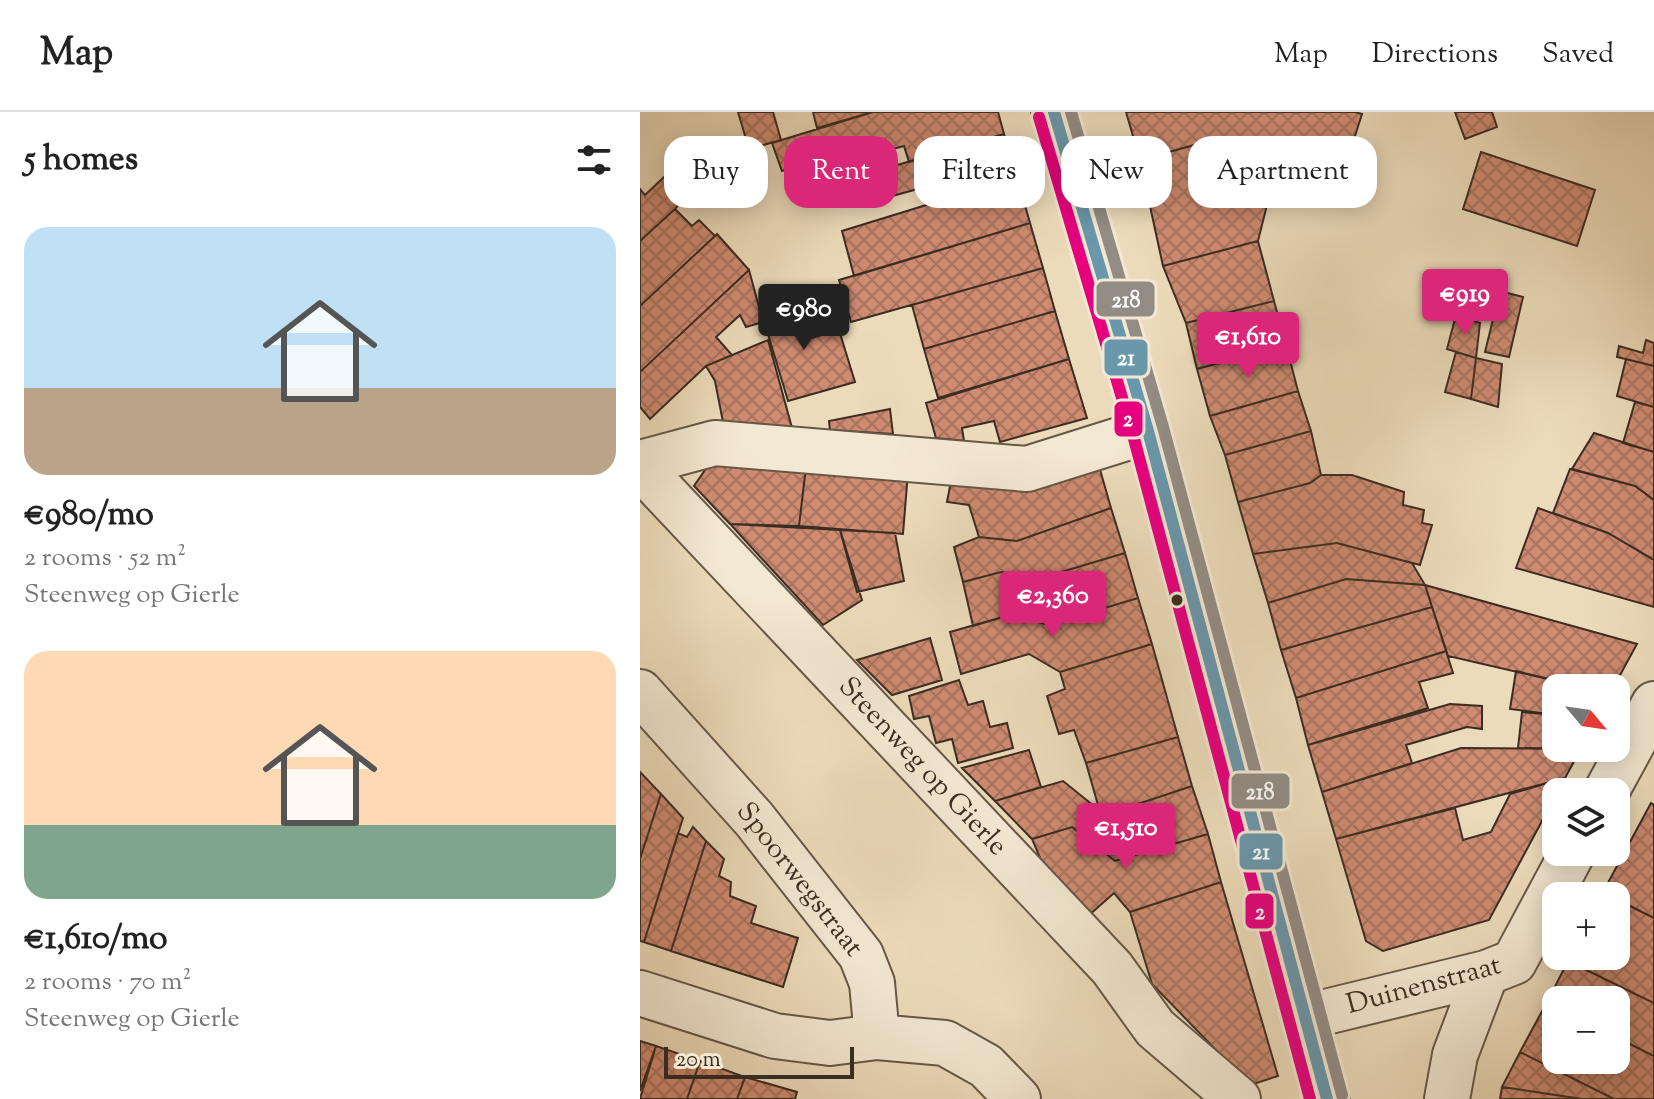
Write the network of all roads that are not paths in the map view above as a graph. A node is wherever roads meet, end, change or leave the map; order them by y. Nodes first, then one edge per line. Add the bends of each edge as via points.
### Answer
1 (1054, 112) edge
2 (1148, 431) junction
3 (640, 465) edge
4 (640, 692) edge
5 (1654, 704) edge
6 (1614, 778) edge
7 (1565, 866) edge
8 (1486, 973) junction
9 (640, 993) edge
10 (1305, 1017) junction
11 (877, 1037) junction
12 (1317, 1096) edge
13 (1018, 1099) edge
14 (1238, 1099) edge
15 (1447, 1099) edge

1 - 2 street
2 - 3 street, Steenweg op Gierle via 1027,469 715,443
2 - 10 street
3 - 14 street, Steenweg op Gierle via 1112,968 1155,1028
4 - 11 street, Spoorwegstraat via 754,819 861,955 872,983
5 - 6 street
7 - 8 street, Duinenstraat via 1514,962
8 - 10 street, Duinenstraat
8 - 15 street via 1455,1055
9 - 11 street via 775,1036 830,1043
10 - 12 street
11 - 13 street via 945,1043 986,1066

